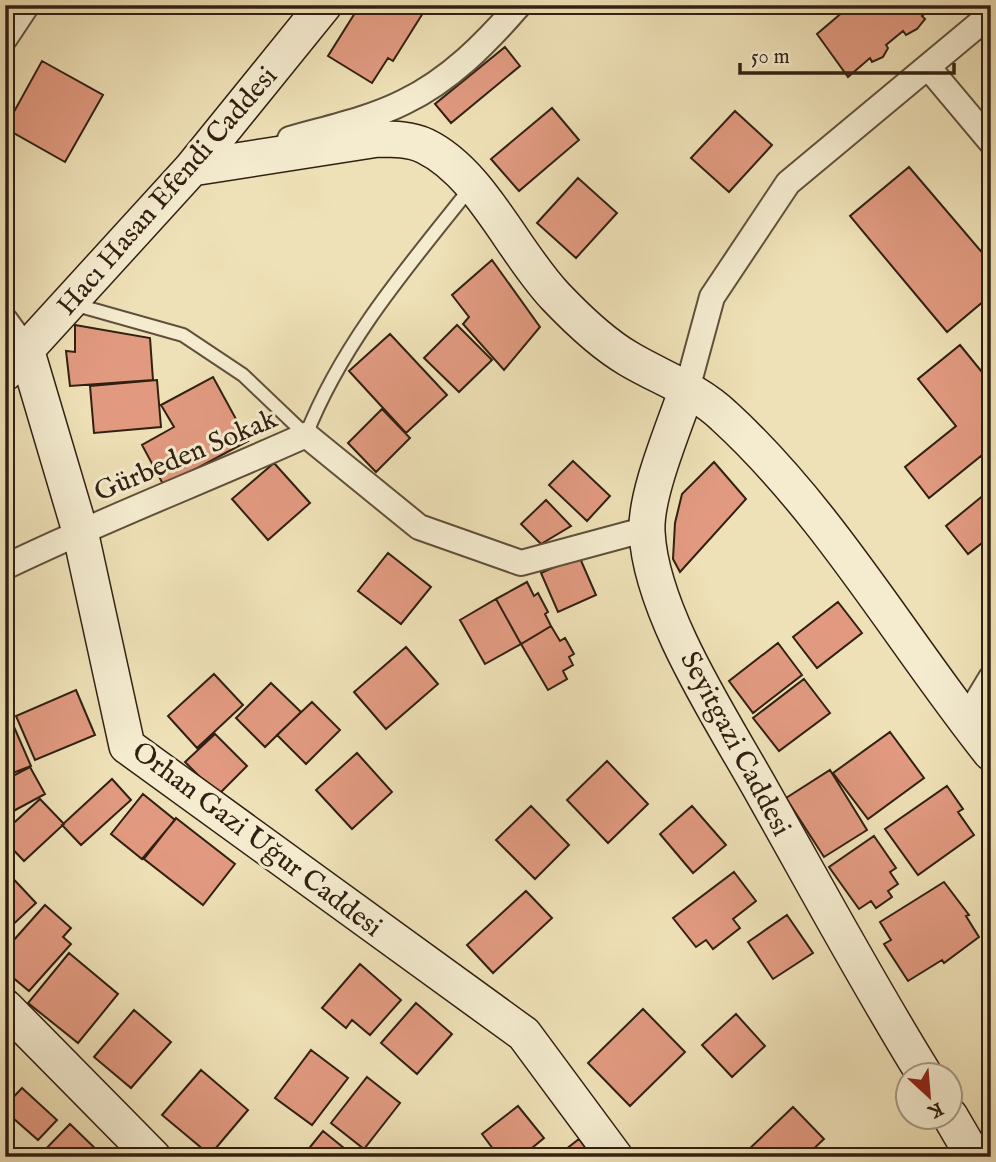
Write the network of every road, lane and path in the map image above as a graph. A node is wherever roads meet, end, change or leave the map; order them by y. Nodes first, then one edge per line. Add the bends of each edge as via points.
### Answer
1 (27, 5) edge
2 (324, 5) edge
3 (519, 5) edge
4 (991, 14) edge
5 (5, 38) edge
6 (928, 67) junction
7 (991, 142) edge
8 (192, 168) junction
9 (472, 186) junction
10 (69, 303) junction
11 (5, 320) edge
12 (16, 361) edge
13 (687, 389) junction
14 (306, 435) junction
15 (647, 529) junction
16 (80, 531) junction
17 (5, 567) edge
18 (991, 678) edge
19 (965, 721) junction
20 (991, 753) edge
21 (5, 1007) edge
22 (915, 1060) edge
23 (958, 1130) edge
24 (153, 1157) edge
25 (615, 1157) edge
26 (974, 1157) edge

1 - 5 street
2 - 8 street, Hacı Hasan Efendi Caddesi
3 - 8 street via 443,79 404,102
4 - 6 street
6 - 7 street
6 - 13 street via 788,183 712,296
8 - 9 street via 402,139 425,145
8 - 10 street, Hacı Hasan Efendi Caddesi
9 - 13 street via 556,297 626,357
9 - 14 lane via 369,318 336,370
10 - 12 street, Hacı Hasan Efendi Caddesi
10 - 14 lane via 183,335 243,375
11 - 12 street
12 - 16 street, Orhan Gazi Uğur Caddesi
13 - 15 street, Seyitgazi Caddesi via 650,505
13 - 19 street via 725,416 818,520
14 - 15 street, Gürbeden Sokak via 419,527 521,563
14 - 16 street, Gürbeden Sokak
15 - 22 street, Seyitgazi Caddesi via 650,564 692,664
16 - 17 street, Gürbeden Sokak
16 - 25 street, Orhan Gazi Uğur Caddesi via 127,746 524,1034
18 - 19 street
19 - 20 street
21 - 24 street
23 - 26 street

